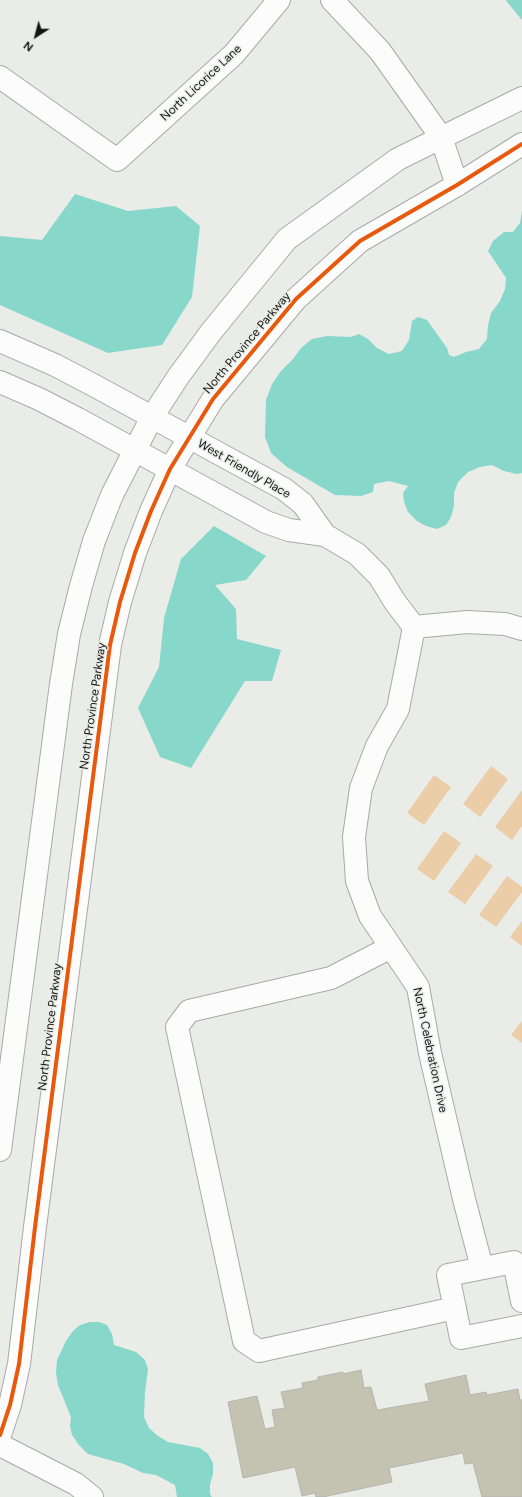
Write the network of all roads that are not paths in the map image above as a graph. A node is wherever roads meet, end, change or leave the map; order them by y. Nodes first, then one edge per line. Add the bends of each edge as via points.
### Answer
1 (279, 0) edge
2 (332, 0) edge
3 (0, 77) edge
4 (522, 98) edge
5 (441, 137) junction
6 (522, 144) edge
7 (457, 185) junction
8 (0, 341) edge
9 (0, 382) edge
10 (152, 417) junction
11 (190, 437) junction
12 (135, 450) junction
13 (170, 469) junction
14 (325, 535) junction
15 (414, 627) junction
16 (522, 629) edge
17 (391, 947) junction
18 (0, 1150) edge
19 (482, 1268) junction
20 (521, 1296) edge
21 (455, 1308) junction
22 (522, 1326) edge
23 (0, 1435) edge
24 (0, 1445) edge
25 (92, 1497) edge

1 - 3 street, North Licorice Lane via 234,54 117,160
2 - 5 street via 380,51
4 - 5 street
5 - 7 street
5 - 10 street via 398,159 287,239 211,332
6 - 7 street, North Province Parkway
7 - 11 street, North Province Parkway via 360,241 296,299 213,399
8 - 10 street, West Friendly Place via 55,365
9 - 12 street via 39,399
10 - 11 street, West Friendly Place
10 - 12 street
11 - 13 street, North Province Parkway
11 - 14 street, West Friendly Place via 284,489 303,504
12 - 13 street
12 - 18 street via 112,495 94,541 69,634
13 - 14 street via 266,522 289,530
13 - 23 street, North Province Parkway via 135,553 110,645 20,1357 10,1405
14 - 15 street via 357,554 379,576 394,602
15 - 16 street via 467,622 505,624
15 - 17 street, North Celebration Drive via 398,709 377,746 361,788 354,837 357,880 370,916
17 - 19 street, North Celebration Drive via 418,987 432,1061
17 - 21 street via 331,978 189,1011 177,1027 244,1341 258,1351
19 - 20 street via 514,1262
19 - 21 street via 448,1275
21 - 22 street via 461,1338
24 - 25 street via 76,1484

